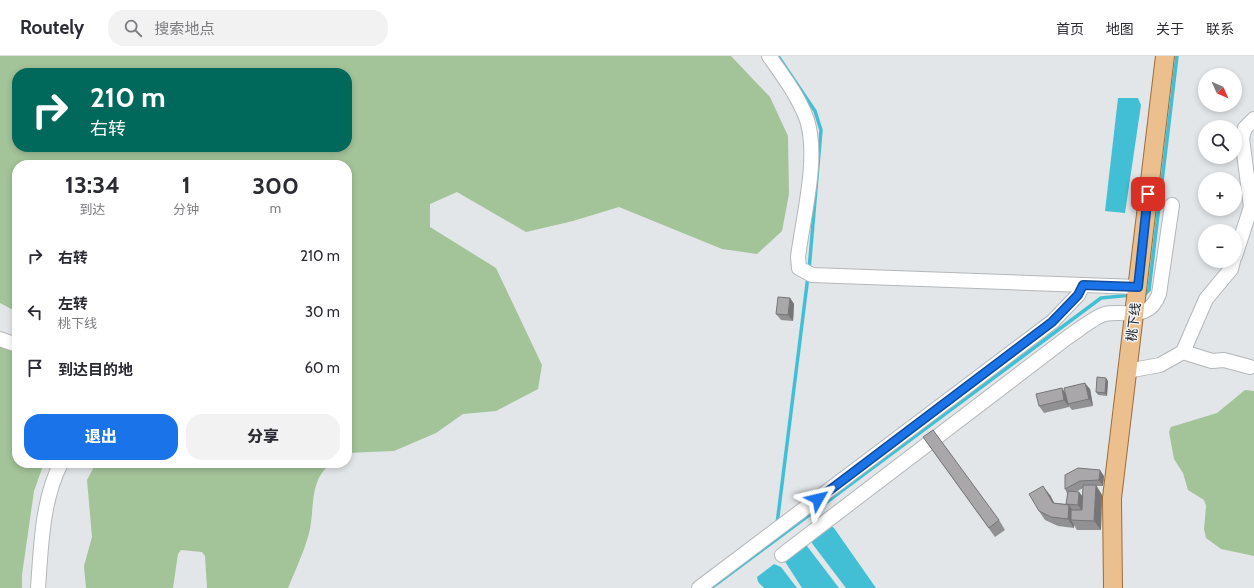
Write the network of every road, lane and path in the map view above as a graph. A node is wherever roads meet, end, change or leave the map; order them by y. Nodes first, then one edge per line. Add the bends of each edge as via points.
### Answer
1 (769, 56) edge
2 (1165, 56) edge
3 (1254, 119) edge
4 (1172, 204) dead end
5 (1252, 207) edge
6 (1242, 236) edge
7 (1231, 268) edge
8 (1083, 285) junction
9 (1138, 287) junction
10 (1134, 314) junction
11 (0, 338) edge
12 (12, 343) edge
13 (1183, 352) junction
14 (1250, 367) dead end
15 (1128, 371) junction
16 (58, 468) edge
17 (782, 555) dead end
18 (38, 588) edge
19 (699, 588) edge
20 (1113, 588) edge

1 - 8 street via 791,88 807,120 809,133 812,157 798,257 800,268 812,275
2 - 9 main road, 桃下线
3 - 5 street via 1245,128 1242,138
4 - 10 street via 1156,302 1150,308
5 - 6 street
7 - 13 street via 1206,299
8 - 9 street
8 - 19 street via 1078,295 1052,322
9 - 10 main road, 桃下线
10 - 15 main road, 桃下线
10 - 17 street via 1105,314 1068,337
11 - 12 street
13 - 14 street via 1212,361 1224,360
13 - 15 street via 1160,365
15 - 20 main road, 桃下线 via 1112,498
16 - 18 street via 48,506

